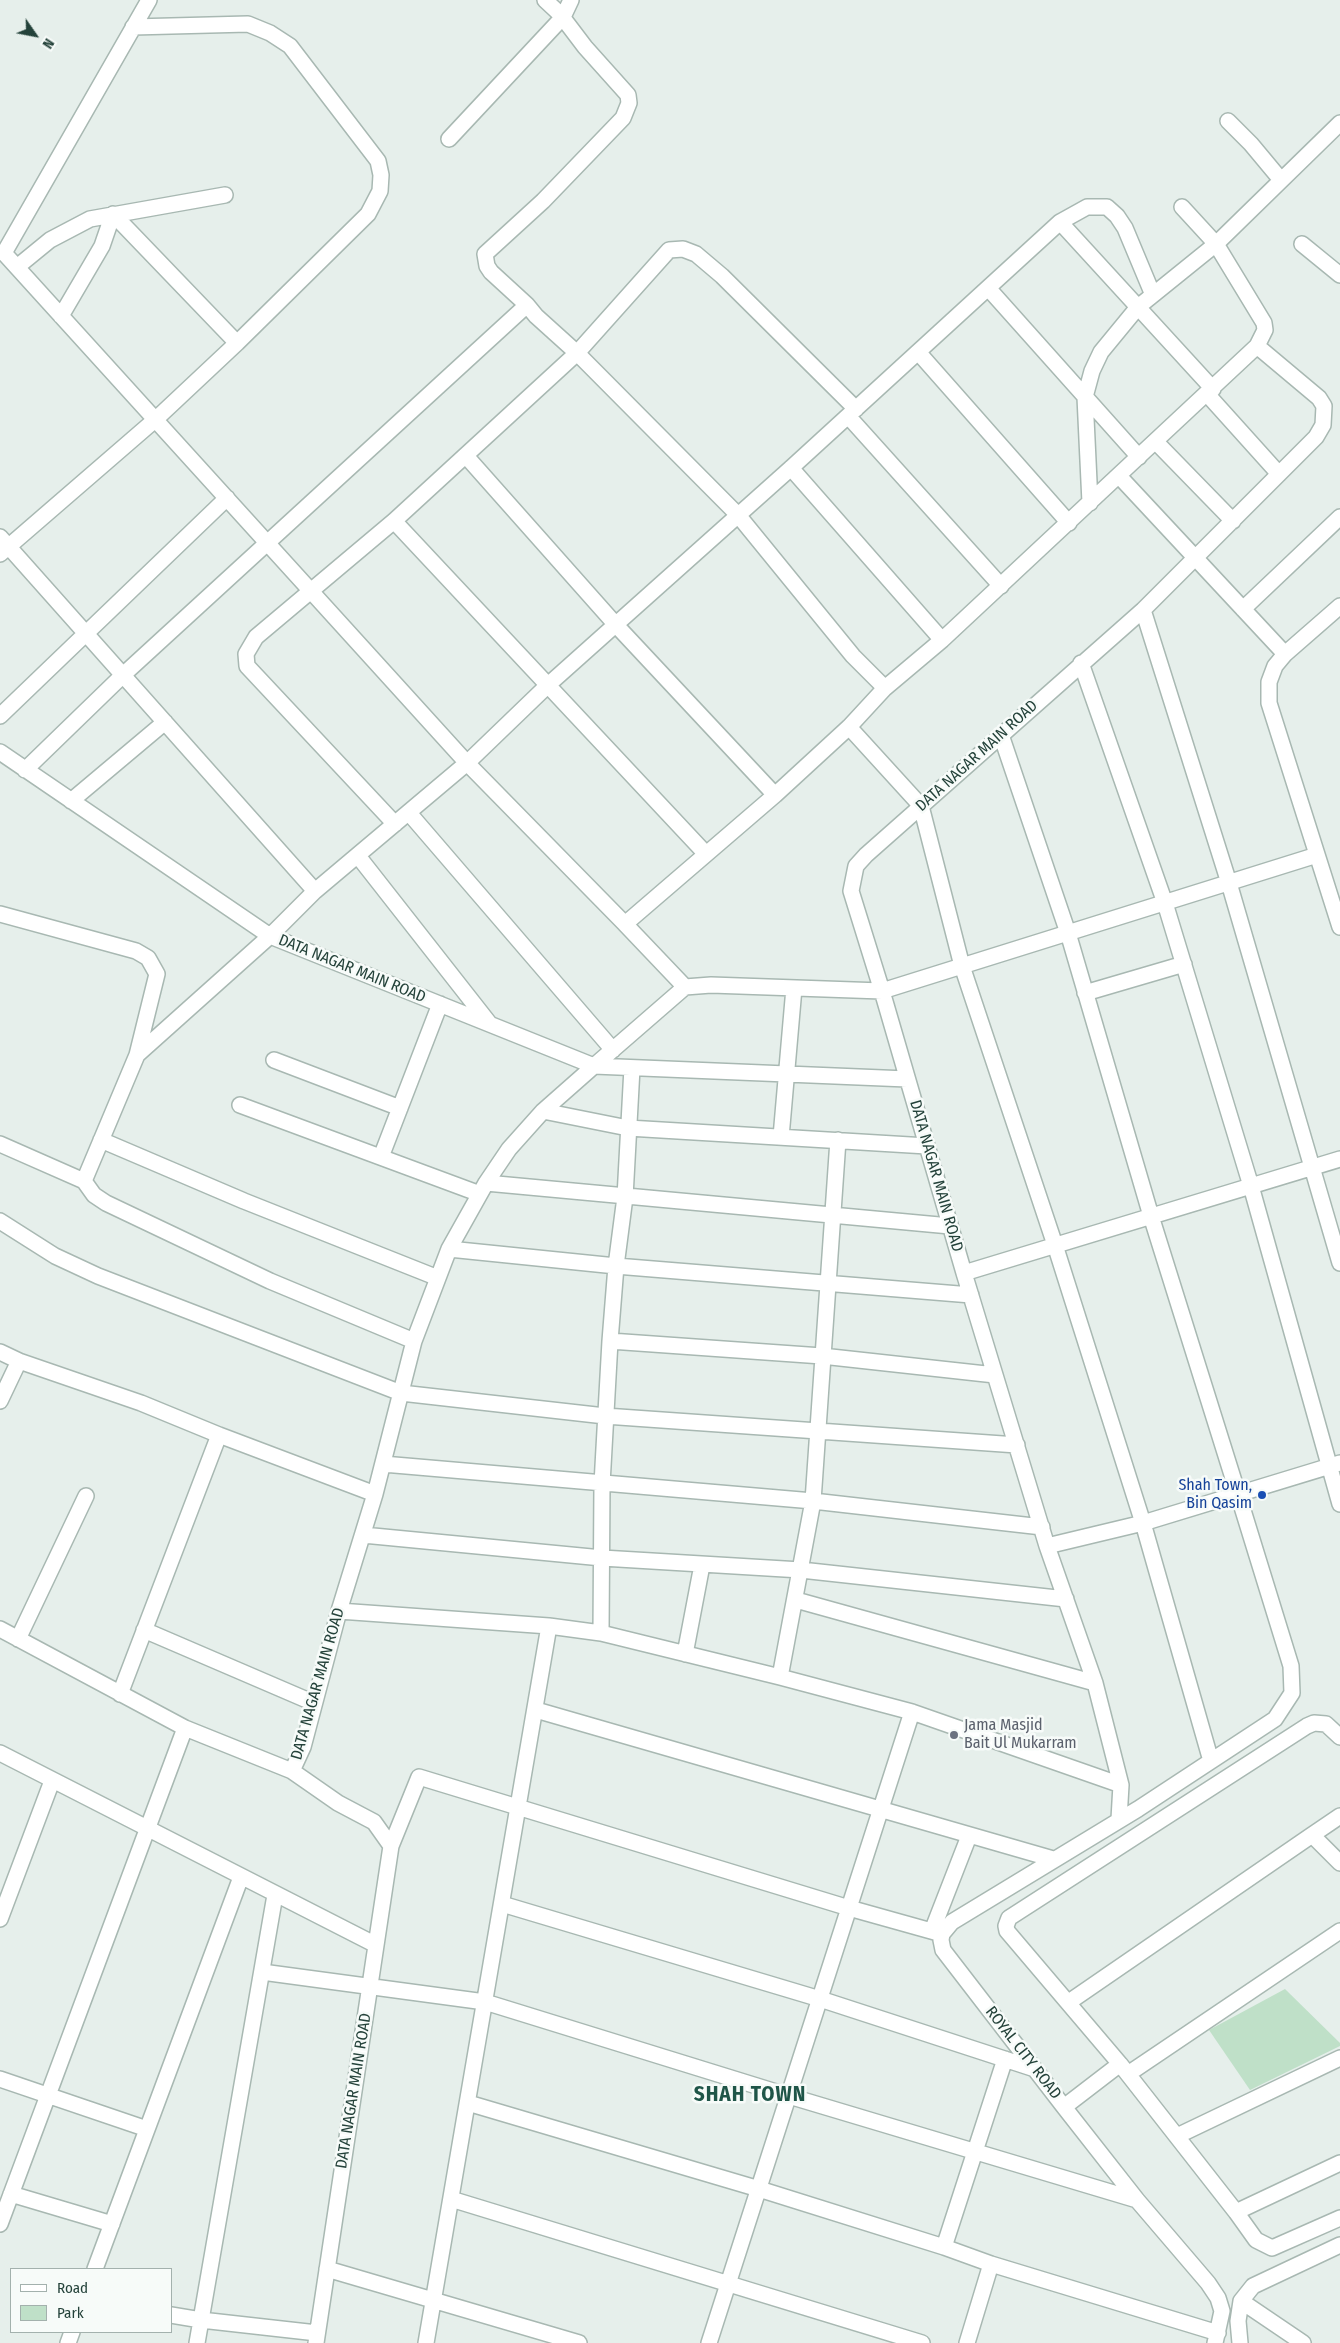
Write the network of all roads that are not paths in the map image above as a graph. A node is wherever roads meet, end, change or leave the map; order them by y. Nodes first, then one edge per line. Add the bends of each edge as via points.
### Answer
1 (149, 0) edge
2 (545, 0) edge
3 (571, 0) edge
4 (563, 17) junction
5 (133, 27) junction
6 (1228, 121) dead end
7 (1340, 123) edge
8 (449, 139) dead end
9 (1281, 180) junction
10 (225, 195) dead end
11 (1182, 207) dead end
12 (113, 214) junction
13 (1060, 222) junction
14 (1216, 244) junction
15 (1302, 244) dead end
16 (1, 255) edge
17 (17, 267) junction
18 (1340, 275) edge
19 (988, 288) junction
20 (1153, 295) junction
21 (527, 305) junction
22 (1138, 307) junction
23 (61, 316) junction
24 (237, 343) junction
25 (1257, 346) junction
26 (918, 352) junction
27 (578, 353) junction
28 (1210, 392) junction
29 (1085, 397) junction
30 (852, 413) junction
31 (156, 419) junction
32 (1156, 442) junction
33 (466, 456) junction
34 (1140, 457) junction
35 (791, 468) junction
36 (1279, 474) junction
37 (1119, 476) junction
38 (227, 498) junction
39 (1090, 503) junction
40 (738, 514) junction
41 (1340, 517) edge
42 (394, 521) junction
43 (1233, 521) junction
44 (1069, 523) junction
45 (268, 543) junction
46 (3, 546) edge
47 (1196, 559) junction
48 (1001, 586) junction
49 (311, 590) junction
50 (1340, 606) edge
51 (1243, 609) junction
52 (1143, 610) junction
53 (616, 625) junction
54 (86, 633) junction
55 (942, 640) junction
56 (1285, 654) junction
57 (1081, 663) junction
58 (123, 674) junction
59 (548, 685) junction
60 (885, 688) junction
61 (0, 716) edge
62 (165, 722) junction
63 (849, 727) junction
64 (1001, 735) junction
65 (0, 752) edge
66 (467, 764) junction
67 (26, 770) junction
68 (776, 795) junction
69 (71, 801) junction
70 (922, 806) junction
71 (409, 813) junction
72 (395, 824) junction
73 (706, 854) junction
74 (1318, 855) junction
75 (358, 856) junction
76 (1229, 882) junction
77 (315, 891) junction
78 (1165, 902) junction
79 (0, 914) edge
80 (625, 924) junction
81 (1340, 927) edge
82 (1068, 933) junction
83 (270, 936) junction
84 (1184, 964) junction
85 (962, 966) junction
86 (685, 987) junction
87 (794, 988) junction
88 (882, 991) junction
89 (1085, 993) junction
90 (440, 1004) junction
91 (490, 1024) junction
92 (613, 1050) junction
93 (137, 1055) junction
94 (274, 1060) dead end
95 (594, 1066) junction
96 (632, 1068) junction
97 (787, 1074) junction
98 (907, 1078) junction
99 (240, 1105) dead end
100 (400, 1108) junction
101 (543, 1111) junction
102 (628, 1128) junction
103 (781, 1137) junction
104 (101, 1140) junction
105 (838, 1140) junction
106 (0, 1144) edge
107 (927, 1146) junction
108 (381, 1157) junction
109 (1340, 1159) edge
110 (1313, 1167) junction
111 (84, 1181) junction
112 (1251, 1186) junction
113 (483, 1188) junction
114 (625, 1197) junction
115 (834, 1216) junction
116 (1151, 1216) junction
117 (0, 1221) edge
118 (950, 1226) junction
119 (1055, 1246) junction
120 (449, 1249) junction
121 (1340, 1263) edge
122 (616, 1266) junction
123 (964, 1273) junction
124 (438, 1278) junction
125 (827, 1283) junction
126 (970, 1294) junction
127 (414, 1341) junction
128 (610, 1341) junction
129 (0, 1352) edge
130 (822, 1356) junction
131 (19, 1361) junction
132 (995, 1374) junction
133 (401, 1393) junction
134 (0, 1401) edge
135 (606, 1416) junction
136 (818, 1429) junction
137 (219, 1435) junction
138 (1017, 1445) junction
139 (383, 1464) junction
140 (1335, 1464) edge
141 (602, 1484) junction
142 (375, 1494) junction
143 (1238, 1494) junction
144 (86, 1496) dead end
145 (813, 1501) junction
146 (1340, 1504) edge
147 (1142, 1523) junction
148 (1042, 1527) junction
149 (363, 1535) junction
150 (1047, 1546) junction
151 (602, 1558) junction
152 (702, 1564) junction
153 (801, 1570) junction
154 (1066, 1599) junction
155 (796, 1600) junction
156 (339, 1611) junction
157 (549, 1626) junction
158 (0, 1629) edge
159 (144, 1630) junction
160 (600, 1633) junction
161 (18, 1639) junction
162 (685, 1654) junction
163 (780, 1676) junction
164 (1094, 1684) junction
165 (120, 1694) junction
166 (314, 1703) junction
167 (536, 1710) junction
168 (912, 1712) junction
169 (185, 1728) junction
170 (1340, 1737) edge
171 (0, 1753) edge
172 (1211, 1761) junction
173 (292, 1771) junction
174 (52, 1780) junction
175 (1121, 1785) junction
176 (519, 1808) junction
177 (880, 1811) junction
178 (1340, 1816) edge
179 (1120, 1818) junction
180 (147, 1829) junction
181 (1312, 1835) junction
182 (969, 1836) junction
183 (391, 1846) junction
184 (1053, 1860) junction
185 (1340, 1863) edge
186 (241, 1877) junction
187 (275, 1895) junction
188 (502, 1904) junction
189 (849, 1908) junction
190 (0, 1919) edge
191 (1340, 1931) edge
192 (937, 1932) junction
193 (376, 1945) junction
194 (262, 1972) junction
195 (369, 1987) junction
196 (820, 1999) junction
197 (485, 2002) junction
198 (1069, 2002) junction
199 (1340, 2058) edge
200 (1005, 2059) junction
201 (1035, 2069) junction
202 (1124, 2069) junction
203 (0, 2079) edge
204 (48, 2096) junction
205 (788, 2096) junction
206 (468, 2103) junction
207 (1064, 2107) junction
208 (148, 2128) junction
209 (1177, 2136) junction
210 (975, 2151) junction
211 (1340, 2163) edge
212 (759, 2189) junction
213 (11, 2194) junction
214 (451, 2199) junction
215 (1136, 2200) junction
216 (1236, 2212) junction
217 (1340, 2218) edge
218 (0, 2224) edge
219 (112, 2224) junction
220 (1340, 2245) edge
221 (944, 2247) junction
222 (991, 2264) junction
223 (95, 2268) edge
224 (327, 2269) junction
225 (728, 2284) junction
226 (433, 2300) junction
227 (1241, 2301) junction
228 (172, 2315) edge
229 (201, 2320) junction
230 (872, 2336) edge
231 (317, 2338) edge
232 (1217, 2338) edge
233 (196, 2343) edge
234 (426, 2343) edge
235 (579, 2343) edge
236 (709, 2343) edge
237 (922, 2343) edge
238 (967, 2343) edge
239 (1240, 2343) edge
240 (1303, 2343) edge

1 - 5 street
2 - 4 street
3 - 4 street
4 - 8 street
4 - 21 street via 585,48 628,95 629,103 616,125 543,201 485,254 491,272
5 - 16 street
5 - 24 street via 248,24 270,33 290,46 378,160 380,191 368,214
6 - 9 street
7 - 9 street
9 - 14 street
10 - 12 street
11 - 14 street
12 - 17 street via 90,219 50,240
12 - 23 street via 102,246
12 - 24 street
13 - 19 street, DATA NAGAR MAIN ROAD
13 - 20 street, DATA NAGAR MAIN ROAD via 1088,207 1107,207 1125,228
13 - 22 street
14 - 20 street
14 - 25 street via 1264,323 1265,330
15 - 18 street
16 - 17 street
17 - 23 street
19 - 26 street, DATA NAGAR MAIN ROAD
19 - 29 street
20 - 22 street
21 - 27 street
21 - 45 street
22 - 28 street
22 - 29 street via 1101,352
23 - 31 street
24 - 31 street
25 - 28 street
25 - 36 street, DATA NAGAR MAIN ROAD via 1319,398 1324,406 1323,425 1316,437
26 - 30 street, DATA NAGAR MAIN ROAD
26 - 44 street
27 - 30 street via 669,250 683,248 696,254 722,276
27 - 33 street
27 - 40 street
28 - 32 street
28 - 36 street
29 - 34 street
29 - 39 street
30 - 35 street, DATA NAGAR MAIN ROAD
30 - 48 street
31 - 38 street
31 - 46 street
32 - 34 street
32 - 43 street
33 - 42 street
33 - 53 street
34 - 37 street
35 - 40 street, DATA NAGAR MAIN ROAD
35 - 55 street
36 - 43 street, DATA NAGAR MAIN ROAD
37 - 39 street
37 - 47 street
38 - 45 street
38 - 54 street
39 - 44 street
40 - 53 street, DATA NAGAR MAIN ROAD
40 - 60 street via 853,656
41 - 51 street
42 - 49 street
42 - 59 street
43 - 47 street, DATA NAGAR MAIN ROAD
44 - 48 street
45 - 49 street
45 - 58 street
46 - 54 street
47 - 51 street
47 - 52 street, DATA NAGAR MAIN ROAD
48 - 55 street
49 - 66 street
49 - 72 street via 256,637 246,654 247,666
50 - 56 street
51 - 56 street
52 - 57 street, DATA NAGAR MAIN ROAD
52 - 76 street
53 - 59 street, DATA NAGAR MAIN ROAD
53 - 68 street
54 - 58 street
54 - 61 street
55 - 60 street
56 - 74 street via 1275,666 1269,682 1270,703
57 - 64 street, DATA NAGAR MAIN ROAD
57 - 78 street
58 - 62 street
58 - 67 street
59 - 66 street, DATA NAGAR MAIN ROAD
59 - 73 street
60 - 63 street
62 - 69 street
62 - 77 street
63 - 68 street
63 - 70 street
64 - 70 street, DATA NAGAR MAIN ROAD
64 - 82 street
65 - 67 street
66 - 71 street, DATA NAGAR MAIN ROAD
66 - 80 street
67 - 69 street
68 - 73 street
69 - 83 street
70 - 85 street
70 - 88 street, DATA NAGAR MAIN ROAD via 866,855 856,866 852,879 851,890
71 - 72 street, DATA NAGAR MAIN ROAD
71 - 92 street
72 - 75 street, DATA NAGAR MAIN ROAD
73 - 80 street
74 - 76 street
74 - 81 street
75 - 77 street, DATA NAGAR MAIN ROAD
75 - 91 street
76 - 78 street
76 - 110 street
77 - 83 street, DATA NAGAR MAIN ROAD
78 - 82 street
78 - 84 street
79 - 93 street via 136,951 148,958 157,974
80 - 86 street
82 - 85 street
82 - 89 street
83 - 90 street, DATA NAGAR MAIN ROAD
83 - 93 street
84 - 89 street
84 - 112 street
85 - 88 street
85 - 119 street
86 - 87 street
86 - 92 street, DATA NAGAR MAIN ROAD
87 - 88 street
87 - 97 street
88 - 98 street, DATA NAGAR MAIN ROAD
89 - 116 street
90 - 91 street, DATA NAGAR MAIN ROAD
90 - 100 street
91 - 95 street, DATA NAGAR MAIN ROAD
92 - 95 street, DATA NAGAR MAIN ROAD
93 - 104 street
94 - 100 street
95 - 96 street, DATA NAGAR MAIN ROAD
95 - 101 street, DATA NAGAR MAIN ROAD
96 - 97 street, DATA NAGAR MAIN ROAD
96 - 102 street
97 - 98 street, DATA NAGAR MAIN ROAD
97 - 103 street
98 - 107 street, DATA NAGAR MAIN ROAD
99 - 108 street
100 - 108 street
101 - 102 street
101 - 113 street, DATA NAGAR MAIN ROAD via 510,1149
102 - 103 street
102 - 114 street
103 - 105 street
104 - 111 street
104 - 124 street
105 - 107 street
105 - 115 street
106 - 111 street
107 - 118 street, DATA NAGAR MAIN ROAD
108 - 113 street
109 - 110 street
110 - 112 street
110 - 121 street
111 - 127 street via 94,1195 106,1203 270,1282
112 - 116 street
112 - 140 street
113 - 114 street
113 - 120 street, DATA NAGAR MAIN ROAD
114 - 115 street
114 - 122 street
115 - 118 street
115 - 125 street
116 - 119 street
116 - 143 street
117 - 133 street via 55,1256 98,1276
118 - 123 street, DATA NAGAR MAIN ROAD
119 - 123 street
119 - 147 street
120 - 122 street
120 - 124 street, DATA NAGAR MAIN ROAD
122 - 125 street
122 - 128 street
123 - 126 street, DATA NAGAR MAIN ROAD
124 - 127 street, DATA NAGAR MAIN ROAD
125 - 126 street
125 - 130 street
126 - 132 street, DATA NAGAR MAIN ROAD
127 - 133 street, DATA NAGAR MAIN ROAD
128 - 130 street
128 - 135 street
129 - 131 street
130 - 132 street
130 - 136 street
131 - 134 street
131 - 137 street via 141,1403
132 - 138 street, DATA NAGAR MAIN ROAD
133 - 135 street
133 - 139 street, DATA NAGAR MAIN ROAD
135 - 136 street
135 - 141 street
136 - 138 street
136 - 145 street
137 - 142 street
137 - 159 street
138 - 148 street, DATA NAGAR MAIN ROAD
139 - 141 street
139 - 142 street, DATA NAGAR MAIN ROAD
140 - 143 street
140 - 146 street
141 - 145 street
141 - 151 street
142 - 149 street, DATA NAGAR MAIN ROAD
143 - 147 street
143 - 172 street via 1291,1666 1292,1693 1275,1719
144 - 161 street
145 - 148 street
145 - 153 street
147 - 150 street
147 - 172 street
148 - 150 street, DATA NAGAR MAIN ROAD
149 - 151 street
149 - 156 street, DATA NAGAR MAIN ROAD
150 - 154 street, DATA NAGAR MAIN ROAD
151 - 152 street
151 - 160 street
152 - 153 street
152 - 162 street
153 - 154 street
153 - 155 street
154 - 164 street, DATA NAGAR MAIN ROAD
155 - 163 street
155 - 164 street
156 - 157 street
156 - 166 street, DATA NAGAR MAIN ROAD
157 - 160 street
157 - 167 street
158 - 161 street
159 - 165 street
159 - 166 street
160 - 162 street
161 - 165 street
162 - 163 street
163 - 168 street
164 - 175 street, DATA NAGAR MAIN ROAD
165 - 169 street
166 - 173 street, DATA NAGAR MAIN ROAD via 303,1747
167 - 176 street
167 - 177 street
168 - 175 street
168 - 177 street
169 - 173 street
169 - 180 street
170 - 198 street via 1326,1724 1307,1726 1009,1918 1007,1931
171 - 174 street
172 - 179 street
173 - 183 street, DATA NAGAR MAIN ROAD via 338,1803 374,1822
174 - 180 street
174 - 190 street
175 - 179 street, DATA NAGAR MAIN ROAD
176 - 183 street via 419,1776
176 - 188 street
176 - 189 street
177 - 182 street
177 - 189 street
178 - 181 street
179 - 184 street
180 - 186 street
180 - 204 street
181 - 185 street
181 - 198 street
182 - 184 street
182 - 192 street
183 - 193 street, DATA NAGAR MAIN ROAD
184 - 192 street
186 - 187 street
186 - 208 street
187 - 193 street
187 - 194 street
188 - 196 street
188 - 197 street
189 - 192 street
189 - 196 street
191 - 202 street
192 - 201 street, ROYAL CITY ROAD via 943,1950
193 - 195 street, DATA NAGAR MAIN ROAD
194 - 195 street
194 - 229 street
195 - 197 street
195 - 224 street, DATA NAGAR MAIN ROAD
196 - 200 street
196 - 205 street
197 - 205 street
197 - 206 street
198 - 202 street
199 - 209 street
200 - 201 street
200 - 210 street
201 - 207 street, ROYAL CITY ROAD
202 - 207 street
202 - 209 street
203 - 204 street
204 - 208 street
204 - 213 street
205 - 210 street
205 - 212 street
206 - 212 street
206 - 214 street
207 - 215 street, ROYAL CITY ROAD
208 - 219 street
209 - 216 street
210 - 215 street
210 - 221 street
211 - 216 street
212 - 221 street
212 - 225 street
213 - 218 street
213 - 219 street
214 - 225 street
214 - 226 street
215 - 232 street, ROYAL CITY ROAD via 1218,2298 1222,2311
216 - 217 street via 1256,2240 1272,2248
219 - 223 street
220 - 227 street via 1253,2286
221 - 222 street
222 - 232 street
222 - 238 street
224 - 226 street
224 - 231 street, DATA NAGAR MAIN ROAD
225 - 230 street
225 - 236 street
226 - 234 street
226 - 235 street
227 - 239 street via 1238,2321
227 - 240 street
228 - 229 street
229 - 231 street
229 - 233 street
230 - 237 street

